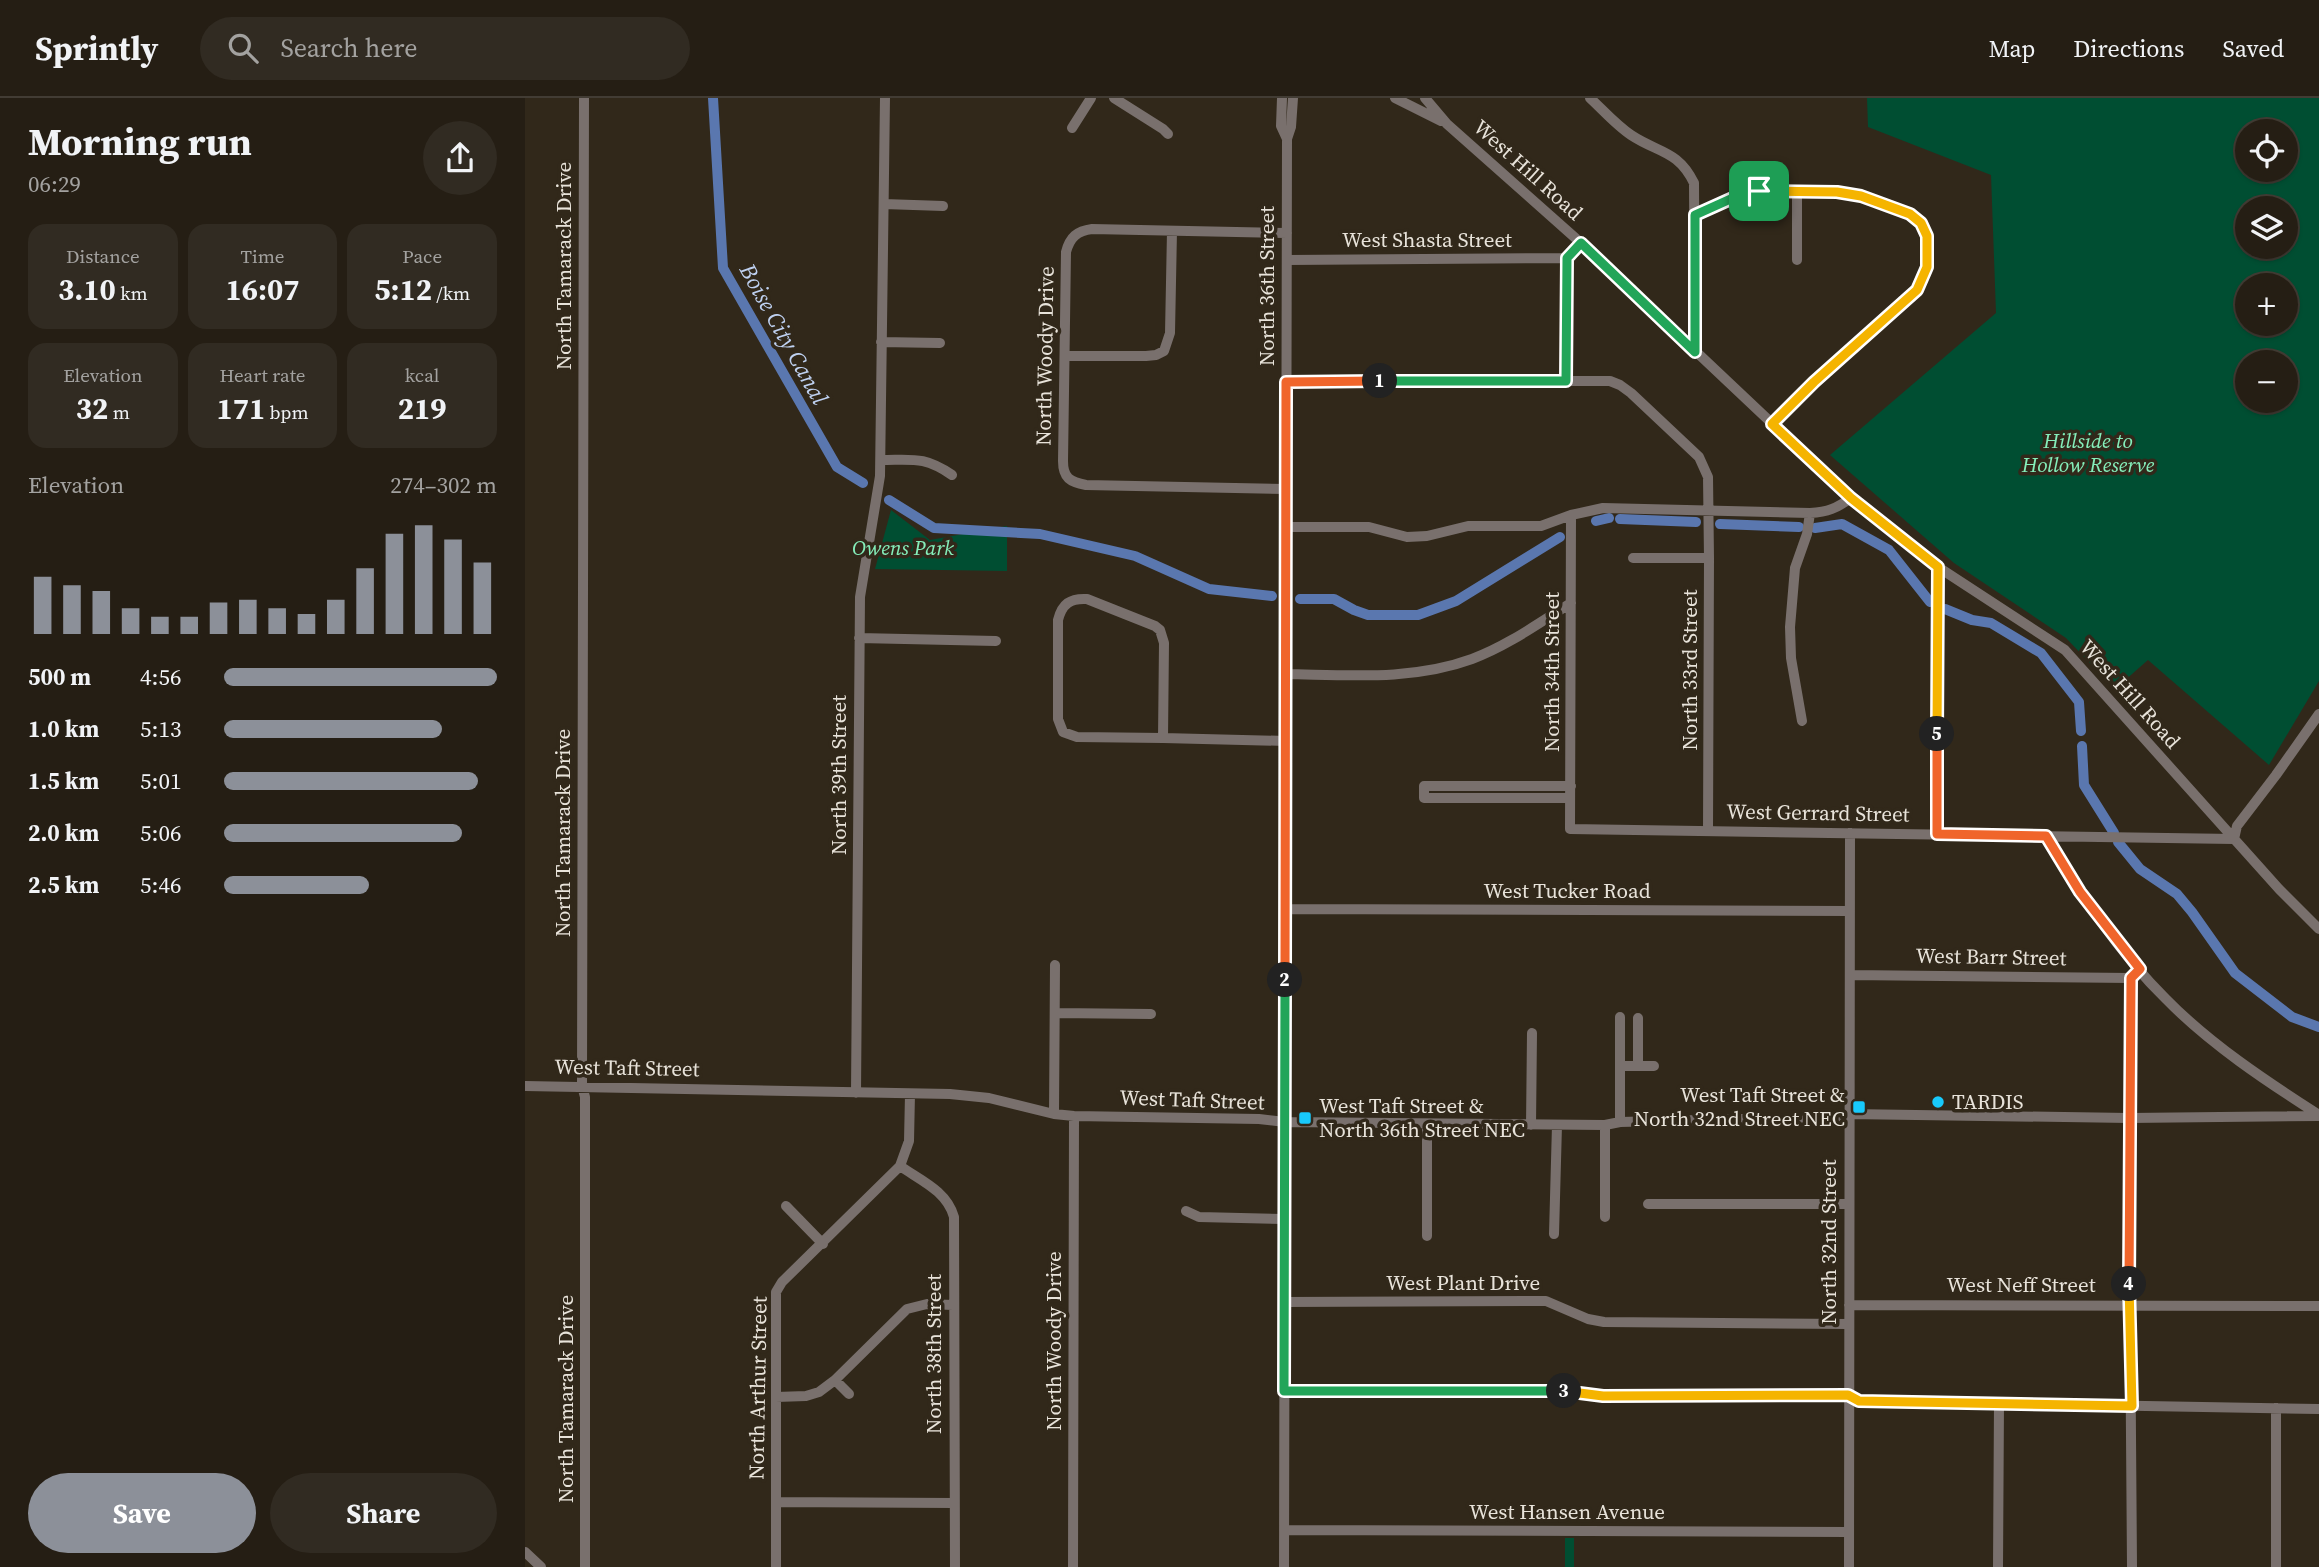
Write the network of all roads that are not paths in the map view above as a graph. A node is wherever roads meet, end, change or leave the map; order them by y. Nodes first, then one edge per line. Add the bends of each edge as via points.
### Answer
1 (584, 98) edge
2 (885, 98) edge
3 (1091, 98) edge
4 (1115, 98) edge
5 (1282, 98) edge
6 (1293, 98) edge
7 (1395, 98) edge
8 (1425, 98) edge
9 (1590, 98) edge
10 (1447, 124) junction
11 (1072, 128) dead end
12 (1168, 134) dead end
13 (1287, 139) junction
14 (1797, 192) junction
15 (884, 204) junction
16 (943, 206) dead end
17 (1695, 215) junction
18 (1172, 230) junction
19 (1286, 233) junction
20 (1581, 243) junction
21 (1567, 258) junction
22 (1286, 260) junction
23 (1797, 260) dead end
24 (881, 342) junction
25 (940, 342) dead end
26 (1695, 352) junction
27 (1065, 356) junction
28 (1566, 381) junction
29 (1286, 382) junction
30 (1772, 424) junction
31 (881, 460) junction
32 (952, 475) dead end
33 (1286, 489) junction
34 (1851, 498) junction
35 (1708, 509) junction
36 (1810, 513) junction
37 (1571, 515) junction
38 (1286, 527) junction
39 (1633, 558) dead end
40 (1709, 558) junction
41 (1938, 567) junction
42 (1571, 603) junction
43 (859, 638) junction
44 (996, 641) dead end
45 (1286, 674) junction
46 (2319, 714) edge
47 (1802, 721) dead end
48 (1163, 738) junction
49 (1286, 741) junction
50 (1571, 786) junction
51 (1570, 798) junction
52 (1570, 829) joint
53 (1708, 831) junction
54 (1850, 833) junction
55 (1937, 834) junction
56 (2046, 836) junction
57 (2234, 838) junction
58 (1285, 909) junction
59 (1850, 911) junction
60 (2319, 929) edge
61 (1055, 965) dead end
62 (2140, 969) junction
63 (1850, 975) junction
64 (2131, 978) junction
65 (1055, 1013) junction
66 (1151, 1014) dead end
67 (1620, 1017) dead end
68 (1638, 1018) dead end
69 (1532, 1033) dead end
70 (1620, 1066) junction
71 (1639, 1066) junction
72 (1654, 1066) dead end
73 (525, 1086) edge
74 (582, 1086) junction
75 (856, 1093) junction
76 (910, 1094) junction
77 (1054, 1114) junction
78 (1849, 1114) junction
79 (2319, 1115) edge
80 (1073, 1116) junction
81 (2129, 1118) junction
82 (1285, 1122) junction
83 (1620, 1122) junction
84 (1427, 1124) junction
85 (1531, 1125) junction
86 (1557, 1125) junction
87 (1605, 1125) junction
88 (900, 1166) junction
89 (1648, 1204) dead end
90 (1848, 1204) junction
91 (786, 1206) dead end
92 (1186, 1211) dead end
93 (1605, 1217) dead end
94 (1284, 1219) junction
95 (1554, 1234) dead end
96 (1427, 1236) dead end
97 (823, 1244) junction
98 (1284, 1302) junction
99 (2129, 1304) junction
100 (953, 1305) junction
101 (1849, 1305) junction
102 (2319, 1306) edge
103 (1848, 1324) junction
104 (835, 1380) junction
105 (1284, 1391) junction
106 (849, 1394) dead end
107 (1848, 1395) junction
108 (776, 1396) junction
109 (1999, 1403) junction
110 (2132, 1406) junction
111 (2276, 1408) junction
112 (2319, 1409) edge
113 (776, 1502) junction
114 (954, 1503) junction
115 (1285, 1530) junction
116 (1849, 1532) junction
117 (525, 1552) edge
118 (541, 1567) edge
119 (585, 1567) edge
120 (776, 1567) edge
121 (955, 1567) edge
122 (1073, 1567) edge
123 (1284, 1567) edge
124 (1849, 1567) edge
125 (1999, 1567) edge
126 (2132, 1567) edge
127 (2276, 1567) edge

1 - 74 street, North Tamarack Drive
2 - 15 street, North 39th Street
3 - 11 street
4 - 12 street
5 - 13 street, North 36th Street via 1281,126
6 - 13 street, North 36th Street
7 - 10 street, West Hill Road
8 - 10 street, West Hill Road
9 - 17 street via 1628,133 1680,161 1694,183
10 - 20 street, West Hill Road
13 - 19 street, North 36th Street
14 - 17 street via 1759,191
14 - 23 street
14 - 30 street via 1861,196 1910,214 1927,236 1927,267 1917,290
15 - 16 street
15 - 24 street, North 39th Street
17 - 26 street
18 - 19 street
18 - 27 street via 1170,333 1164,351 1146,356
18 - 27 street, North Woody Drive via 1093,229 1073,235 1066,252
19 - 22 street, North 36th Street
20 - 21 street
20 - 26 street, West Hill Road
21 - 22 street, West Shasta Street
21 - 28 street
22 - 29 street, North 36th Street
24 - 25 street
24 - 31 street, North 39th Street
26 - 30 street, West Hill Road
27 - 33 street, North Woody Drive via 1066,478 1086,485
28 - 29 street, North 33rd Street
28 - 35 street, North 33rd Street via 1610,381 1631,393 1699,457 1707,477
29 - 33 street, North 36th Street
30 - 34 street, West Hill Road
31 - 32 street via 922,460
31 - 43 street, North 39th Street via 860,589
33 - 38 street, North 36th Street
34 - 36 street via 1827,512
34 - 41 street, West Hill Road
35 - 36 street
35 - 37 street via 1616,507
35 - 40 street, North 33rd Street
36 - 47 street via 1795,568 1790,627
37 - 38 street via 1541,526 1468,526 1407,537 1356,526
37 - 42 street, North 34th Street
38 - 45 street, North 36th Street
39 - 40 street
40 - 53 street, North 33rd Street
41 - 55 street
41 - 57 street, West Hill Road via 2065,650
42 - 45 street via 1501,646 1432,670 1384,676
42 - 50 street, North 34th Street
43 - 44 street
43 - 75 street, North 39th Street
45 - 49 street, North 36th Street
46 - 57 street via 2237,826
48 - 48 street via 1063,733 1058,719 1058,620 1068,602 1087,599 1160,631 1164,643
48 - 49 street
49 - 58 street, North 36th Street
50 - 51 street, North 34th Street
50 - 51 street via 1424,786 1424,798
51 - 52 street, North 34th Street
52 - 53 street, West Gerrard Street
53 - 54 street, West Gerrard Street
54 - 55 street, West Gerrard Street
54 - 59 street, North 32nd Street
55 - 56 street, West Gerrard Street
56 - 57 street, West Gerrard Street
56 - 62 street via 2080,892
57 - 60 street, West Hill Road
58 - 59 street, West Tucker Road
58 - 82 street, North 36th Street
59 - 63 street, North 32nd Street
61 - 65 street
62 - 64 street
62 - 79 street via 2165,999 2210,1039
63 - 64 street, West Barr Street
63 - 78 street, North 32nd Street
64 - 81 street
65 - 66 street
65 - 77 street
67 - 70 street
68 - 71 street
69 - 85 street
70 - 71 street
70 - 83 street
71 - 72 street
73 - 74 street, West Taft Street
74 - 75 street, West Taft Street
74 - 119 street, North Tamarack Drive
75 - 76 street, West Taft Street
76 - 77 street, West Taft Street via 989,1098
76 - 88 street, North Arthur Street via 909,1142
77 - 80 street, West Taft Street
78 - 81 street, West Taft Street
78 - 83 street, West Taft Street via 1837,1121
78 - 90 street, North 32nd Street
79 - 81 street, West Taft Street
80 - 82 street, West Taft Street
80 - 122 street, North Woody Drive
81 - 99 street
82 - 84 street, West Taft Street
82 - 94 street, North 36th Street
83 - 87 street, West Taft Street
84 - 85 street, West Taft Street
84 - 96 street
85 - 86 street, West Taft Street
86 - 87 street, West Taft Street
86 - 95 street
87 - 93 street
88 - 97 street, North Arthur Street
88 - 100 street, North 38th Street via 938,1192 951,1207
89 - 90 street
90 - 101 street, North 32nd Street
91 - 97 street
92 - 94 street via 1199,1217
94 - 98 street, North 36th Street
97 - 108 street, North Arthur Street via 776,1292
98 - 103 street, West Plant Drive via 1546,1301 1604,1322
98 - 105 street, North 36th Street
99 - 101 street, West Neff Street
99 - 102 street, West Neff Street
99 - 110 street
100 - 104 street via 907,1309
100 - 114 street, North 38th Street
101 - 103 street, North 32nd Street
103 - 107 street, North 32nd Street
104 - 106 street
104 - 108 street via 806,1396
105 - 107 street
105 - 115 street, North 36th Street
107 - 109 street via 1859,1401
107 - 116 street, North 32nd Street
108 - 113 street, North Arthur Street
109 - 110 street
109 - 125 street
110 - 111 street
110 - 126 street
111 - 112 street
111 - 127 street
113 - 114 street
113 - 120 street, North Arthur Street
114 - 121 street, North 38th Street
115 - 116 street, West Hansen Avenue
115 - 123 street, North 36th Street
116 - 124 street, North 32nd Street
117 - 118 street

